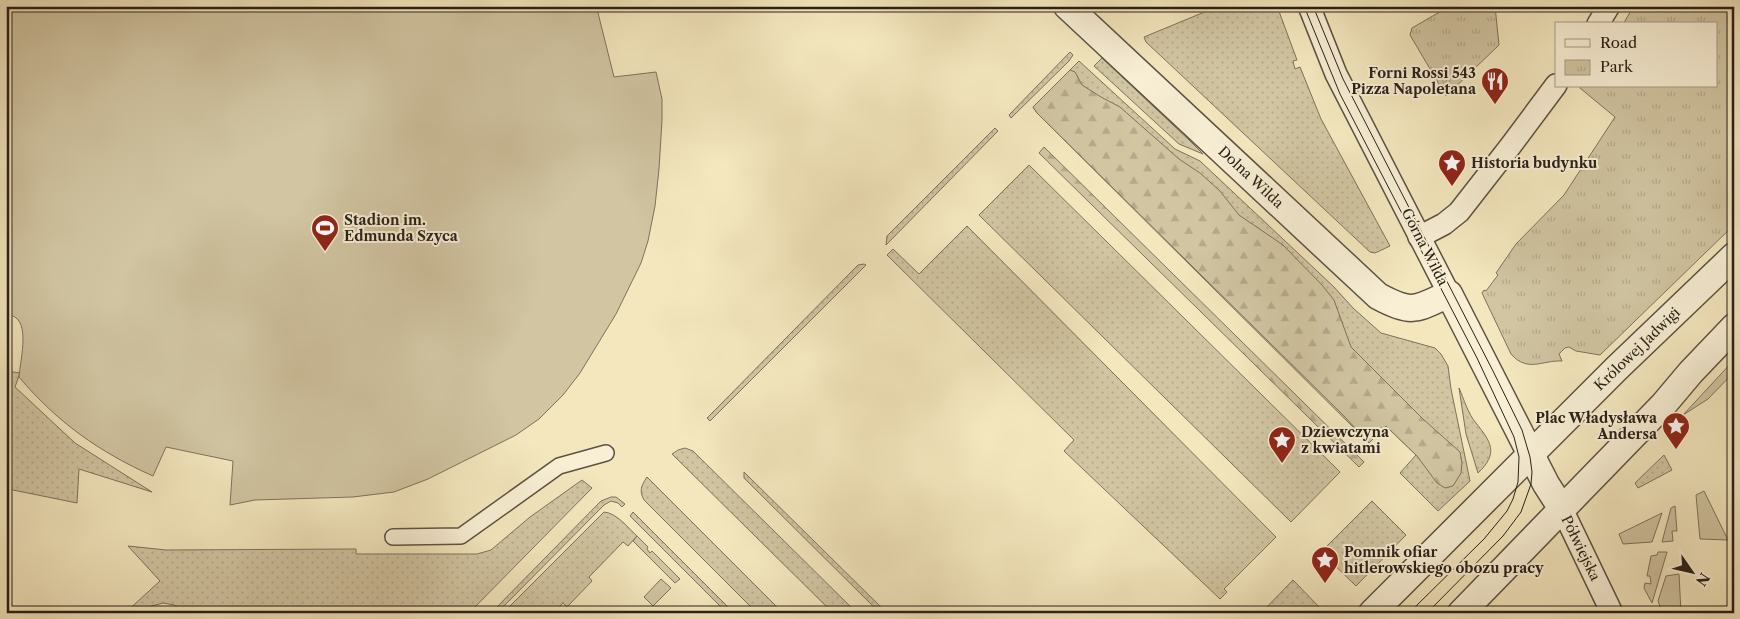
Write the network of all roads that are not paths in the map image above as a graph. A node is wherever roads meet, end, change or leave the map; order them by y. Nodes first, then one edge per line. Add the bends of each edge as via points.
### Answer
1 (1067, 6) edge
2 (1309, 6) edge
3 (1609, 6) edge
4 (1599, 22) edge
5 (1555, 86) edge
6 (1419, 236) junction
7 (1734, 256) edge
8 (1449, 294) junction
9 (1734, 327) edge
10 (606, 453) dead end
11 (1531, 453) junction
12 (1546, 484) joint
13 (1562, 509) junction
14 (393, 537) dead end
15 (1372, 613) edge
16 (1461, 613) edge
17 (1612, 613) edge

1 - 8 street, Dolna Wilda via 1378,296 1396,306 1413,309
2 - 6 street, Górna Wilda via 1336,74
3 - 4 street
5 - 6 street via 1459,212 1444,224
6 - 8 street, Górna Wilda
7 - 11 street, Królowej Jadwigi
8 - 11 street, Górna Wilda
9 - 13 street
10 - 14 street via 559,466 461,536
11 - 12 street, Górna Wilda
11 - 15 street, Królowej Jadwigi
12 - 13 street, Półwiejska
13 - 16 street
13 - 17 street, Półwiejska

